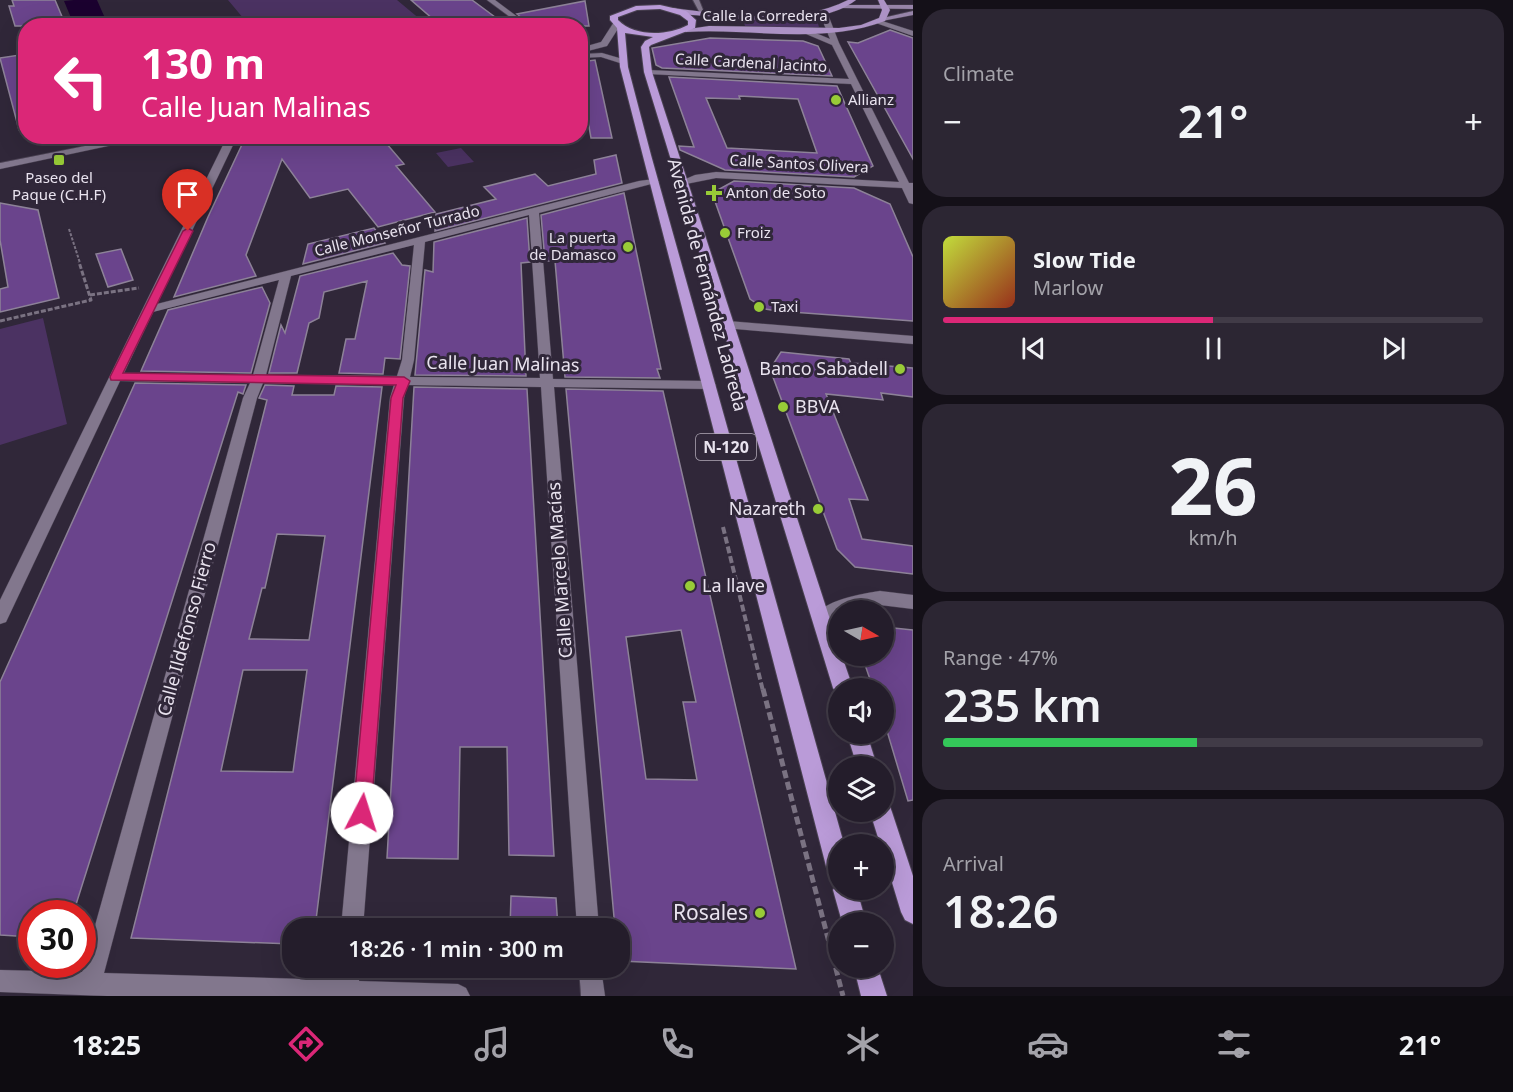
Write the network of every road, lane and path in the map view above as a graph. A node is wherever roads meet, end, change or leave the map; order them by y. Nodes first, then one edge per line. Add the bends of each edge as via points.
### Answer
1 (490, 0) edge
2 (642, 0) edge
3 (696, 0) edge
4 (853, 0) edge
5 (884, 3) edge
6 (660, 7) junction
7 (843, 7) junction
8 (913, 7) edge
9 (673, 10) junction
10 (824, 12) junction
11 (913, 13) edge
12 (703, 14) junction
13 (516, 18) edge
14 (618, 18) junction
15 (846, 20) dead end
16 (880, 20) junction
17 (867, 25) junction
18 (686, 30) junction
19 (803, 31) junction
20 (829, 31) junction
21 (913, 34) edge
22 (665, 35) junction
23 (833, 41) junction
24 (588, 49) edge
25 (588, 56) edge
26 (623, 62) junction
27 (648, 72) junction
28 (853, 82) junction
29 (111, 144) edge
30 (229, 144) edge
31 (0, 166) edge
32 (654, 182) junction
33 (684, 183) junction
34 (909, 186) edge
35 (913, 201) edge
36 (534, 211) junction
37 (69, 229) dead end
38 (420, 240) junction
39 (286, 274) junction
40 (145, 287) dead end
41 (90, 295) junction
42 (147, 310) junction
43 (0, 321) edge
44 (728, 325) junction
45 (913, 340) edge
46 (116, 377) junction
47 (258, 380) junction
48 (404, 381) junction
49 (547, 382) junction
50 (709, 385) junction
51 (721, 521) dead end
52 (913, 602) edge
53 (0, 617) edge
54 (821, 620) junction
55 (840, 678) edge
56 (884, 822) edge
57 (829, 834) edge
58 (913, 912) edge
59 (353, 918) edge
60 (587, 918) edge
61 (348, 978) edge
62 (591, 978) edge
63 (869, 978) edge
64 (0, 981) edge
65 (90, 984) junction
66 (346, 992) junction
67 (458, 996) edge
68 (592, 996) edge
69 (843, 996) edge
70 (874, 996) edge

1 - 13 street
2 - 6 highway
3 - 12 lane
4 - 7 main road
5 - 7 main road
5 - 8 main road
5 - 16 main road
6 - 9 highway
6 - 14 highway via 636,8
7 - 10 main road via 836,13
9 - 12 main road
9 - 18 highway via 692,20 692,26
10 - 12 main road
10 - 20 street
11 - 16 main road, Calle la Corredera
14 - 22 highway, N-120 via 640,33
14 - 24 street via 604,44
14 - 26 highway, Avenida de Fernández Ladreda / N-120
15 - 17 main road
16 - 17 main road, Calle la Corredera
16 - 21 street
17 - 20 main road, Calle la Corredera
18 - 19 main road, Calle la Corredera
18 - 22 highway, N-120
19 - 20 main road, Calle la Corredera
19 - 23 street
20 - 23 street
22 - 27 highway, Avenida de Fernández Ladreda / N-120 via 645,47
23 - 28 street
25 - 26 street via 602,55
26 - 32 highway, Avenida de Fernández Ladreda / N-120
27 - 28 street, Calle Cardenal Jacinto
27 - 33 highway, Avenida de Fernández Ladreda / N-120
28 - 34 street
29 - 31 street
30 - 42 street
32 - 36 street, Calle Monseñor Turrado
32 - 50 highway, Avenida de Fernández Ladreda / N-120
33 - 34 street, Calle Santos Olivera via 716,175
33 - 44 highway, Avenida de Fernández Ladreda / N-120
34 - 35 street
36 - 38 street, Calle Monseñor Turrado
36 - 49 street, Calle Marcelo Macías
37 - 41 path
38 - 39 street, Calle Monseñor Turrado
38 - 48 street
39 - 42 street, Calle Monseñor Turrado
39 - 47 street, Calle Ildefonso Fierro
40 - 41 path
41 - 43 path via 91,300
42 - 46 street
44 - 45 street
44 - 54 highway, Avenida de Fernández Ladreda / N-120
46 - 47 street, Calle Juan Malinas
46 - 53 street
47 - 48 street, Calle Juan Malinas
47 - 65 street, Calle Ildefonso Fierro
48 - 49 street, Calle Juan Malinas
48 - 59 street via 397,398
49 - 50 street, Calle Juan Malinas
49 - 60 street, Calle Marcelo Macías
50 - 57 highway, Avenida de Fernández Ladreda / N-120
51 - 69 path
52 - 54 street via 879,598 847,604
54 - 55 highway, Avenida de Fernández Ladreda / N-120
56 - 58 highway
61 - 66 street
62 - 68 street
63 - 70 highway
64 - 65 street
65 - 66 street
66 - 67 street

